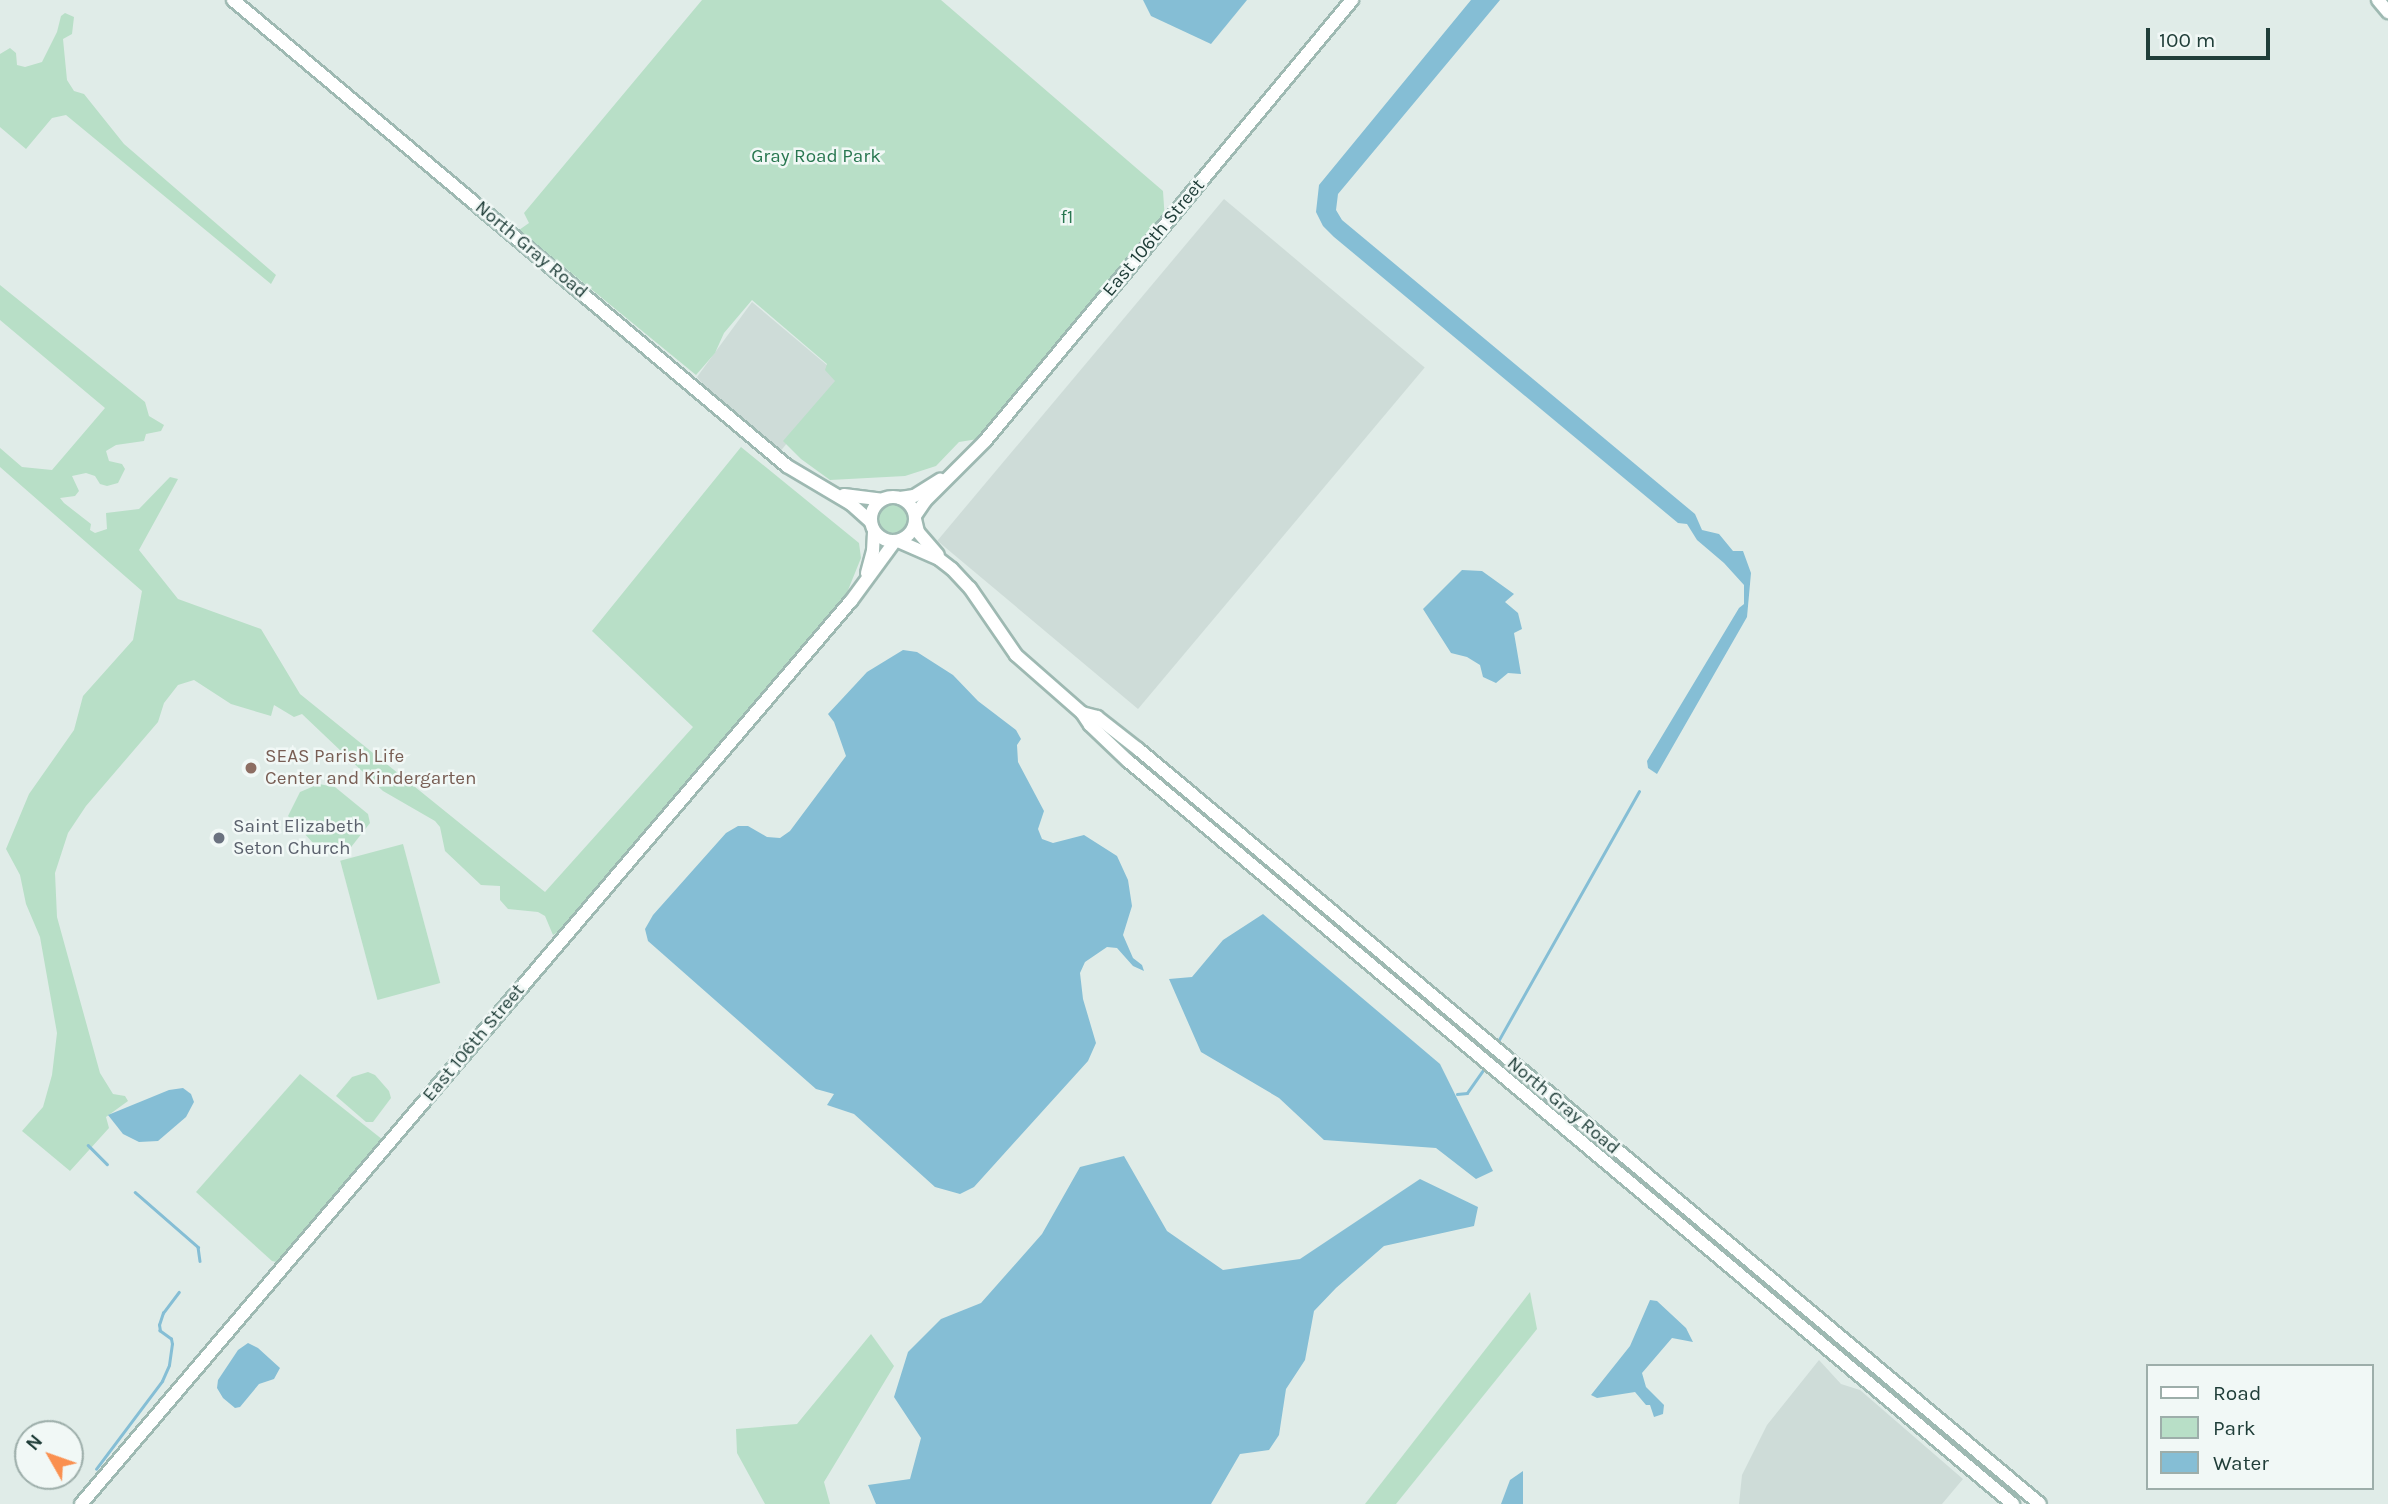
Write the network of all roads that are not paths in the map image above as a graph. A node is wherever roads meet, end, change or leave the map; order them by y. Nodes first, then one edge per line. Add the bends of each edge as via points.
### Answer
1 (233, 0) edge
2 (1352, 0) edge
3 (2378, 0) edge
4 (2388, 12) edge
5 (952, 473) junction
6 (833, 493) junction
7 (899, 498) junction
8 (883, 500) junction
9 (915, 518) junction
10 (873, 526) junction
11 (897, 541) junction
12 (939, 559) junction
13 (865, 580) junction
14 (1082, 713) junction
15 (81, 1504) edge
16 (2014, 1504) edge
17 (2040, 1504) edge

1 - 6 street, North Gray Road via 787,466
2 - 5 street, East 106th Street via 985,441
3 - 4 street
5 - 7 street, East 106th Street via 914,496
5 - 9 street, East 106th Street
6 - 8 street, North Gray Road
6 - 10 street, North Gray Road via 864,513
7 - 8 street
7 - 9 street via 908,503
8 - 10 street via 873,509
9 - 11 street via 908,535
9 - 12 street, North Gray Road via 918,532
10 - 11 street via 881,538
10 - 13 street, East 106th Street via 873,551
11 - 12 street, North Gray Road
11 - 13 street, East 106th Street
12 - 14 street, North Gray Road via 965,583 1016,654
13 - 15 street, East 106th Street
14 - 16 street, North Gray Road via 1128,761
14 - 17 street, North Gray Road via 1097,717 1138,750

